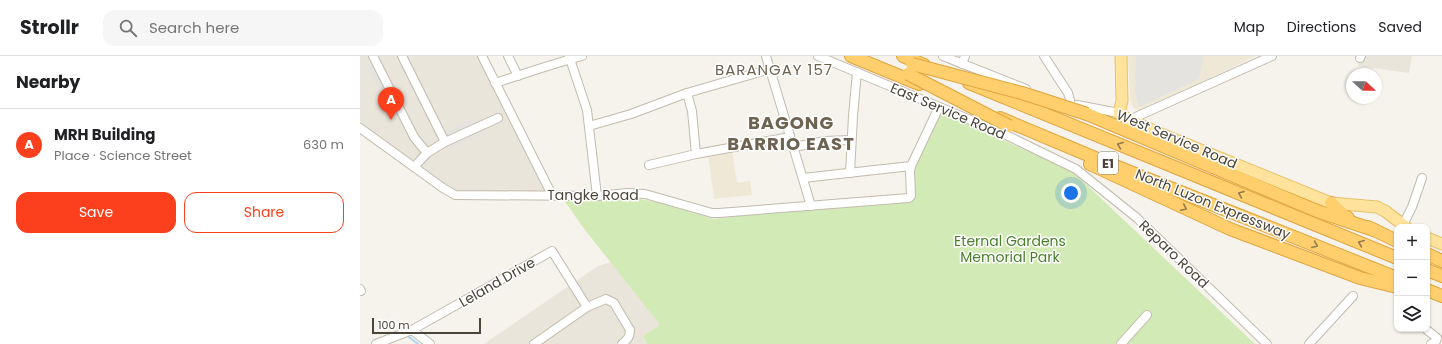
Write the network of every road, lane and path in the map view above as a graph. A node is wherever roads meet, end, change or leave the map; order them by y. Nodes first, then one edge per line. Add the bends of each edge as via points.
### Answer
1 (373, 56) edge
2 (402, 56) edge
3 (482, 56) edge
4 (508, 56) edge
5 (582, 56) edge
6 (766, 56) edge
7 (818, 56) edge
8 (851, 56) edge
9 (865, 56) edge
10 (894, 56) edge
11 (943, 56) edge
12 (1044, 56) edge
13 (1121, 56) edge
14 (1272, 56) edge
15 (570, 58) edge
16 (964, 60) edge
17 (908, 64) edge
18 (770, 69) junction
19 (857, 72) junction
20 (518, 76) junction
21 (495, 82) junction
22 (686, 93) junction
23 (1070, 103) junction
24 (939, 107) junction
25 (1119, 113) junction
26 (498, 118) dead end
27 (1129, 120) junction
28 (589, 126) junction
29 (360, 128) edge
30 (790, 137) junction
31 (851, 140) junction
32 (445, 142) junction
33 (794, 147) junction
34 (427, 153) junction
35 (696, 154) junction
36 (649, 165) dead end
37 (911, 166) junction
38 (414, 167) junction
39 (1076, 169) joint
40 (850, 172) junction
41 (803, 178) junction
42 (1422, 178) dead end
43 (552, 195) junction
44 (597, 196) junction
45 (1331, 203) junction
46 (811, 206) junction
47 (1402, 224) edge
48 (1405, 224) edge
49 (1374, 230) junction
50 (1394, 239) edge
51 (1430, 239) edge
52 (1442, 244) edge
53 (1430, 255) edge
54 (1394, 257) edge
55 (1442, 261) edge
56 (1430, 271) edge
57 (1442, 276) edge
58 (1394, 277) edge
59 (1394, 286) edge
60 (1430, 291) edge
61 (1430, 295) edge
62 (1353, 296) dead end
63 (1442, 297) edge
64 (587, 308) junction
65 (1147, 315) dead end
66 (412, 330) junction
67 (1430, 332) edge
68 (376, 344) edge
69 (430, 344) edge
70 (534, 344) edge
71 (622, 344) edge
72 (1121, 344) edge
73 (1267, 344) edge
74 (1309, 344) edge
75 (1431, 344) edge

1 - 34 street via 419,145
2 - 32 street
3 - 21 street
4 - 20 street
5 - 15 street
6 - 18 street
7 - 19 street, East Service Road
8 -> 58 highway, North Luzon Expressway / E1 via 1100,160
9 - 17 highway
10 - 17 highway
11 - 16 street, West Service Road
12 - 23 street via 1068,93
13 - 25 main road via 1122,101
14 - 27 street
15 - 20 street
15 - 28 street via 584,96
16 - 23 street, West Service Road via 1028,90
17 - 49 highway, bridge via 1022,93 1087,114 1317,211
54 -> 17 highway, North Luzon Expressway / E1
17 -> 59 highway, bridge via 1009,126 1230,229 1360,278
18 - 22 street
18 - 30 street
19 - 24 street, East Service Road
19 - 31 street
20 - 21 street
21 - 43 street
22 - 28 street via 631,114
22 - 35 street via 692,111
23 - 25 street, West Service Road
24 - 37 street
24 - 39 street, East Service Road via 1004,134
25 - 27 main road, West Service Road
26 - 32 street
27 - 45 main road, West Service Road
28 - 44 street
29 - 38 street, Tangke Road
30 - 33 street
30 - 35 street
31 - 33 street via 825,141
31 - 40 street
32 - 34 street
33 - 41 street
34 - 38 street
35 - 36 street
37 - 40 street
37 - 46 street, Tangke Road via 909,198
38 - 43 street, Tangke Road via 455,195
39 - 73 street, Reparo Road via 1137,218
40 - 41 street
41 - 46 street
42 - 48 street
43 - 44 street, Tangke Road
44 - 46 street, Tangke Road via 645,194 714,214
45 - 47 main road, West Service Road via 1377,207
45 - 49 highway via 1341,213
49 - 50 highway
51 - 52 main road
53 - 55 highway
56 - 57 highway
60 - 63 highway
61 - 63 highway
62 - 74 street
64 - 66 street, Leland Drive via 552,251
64 - 70 street
64 - 71 street via 606,299 614,303 630,330 630,335
65 - 72 street
66 - 68 street, Leland Drive
66 - 69 street
67 - 75 street via 1437,338

